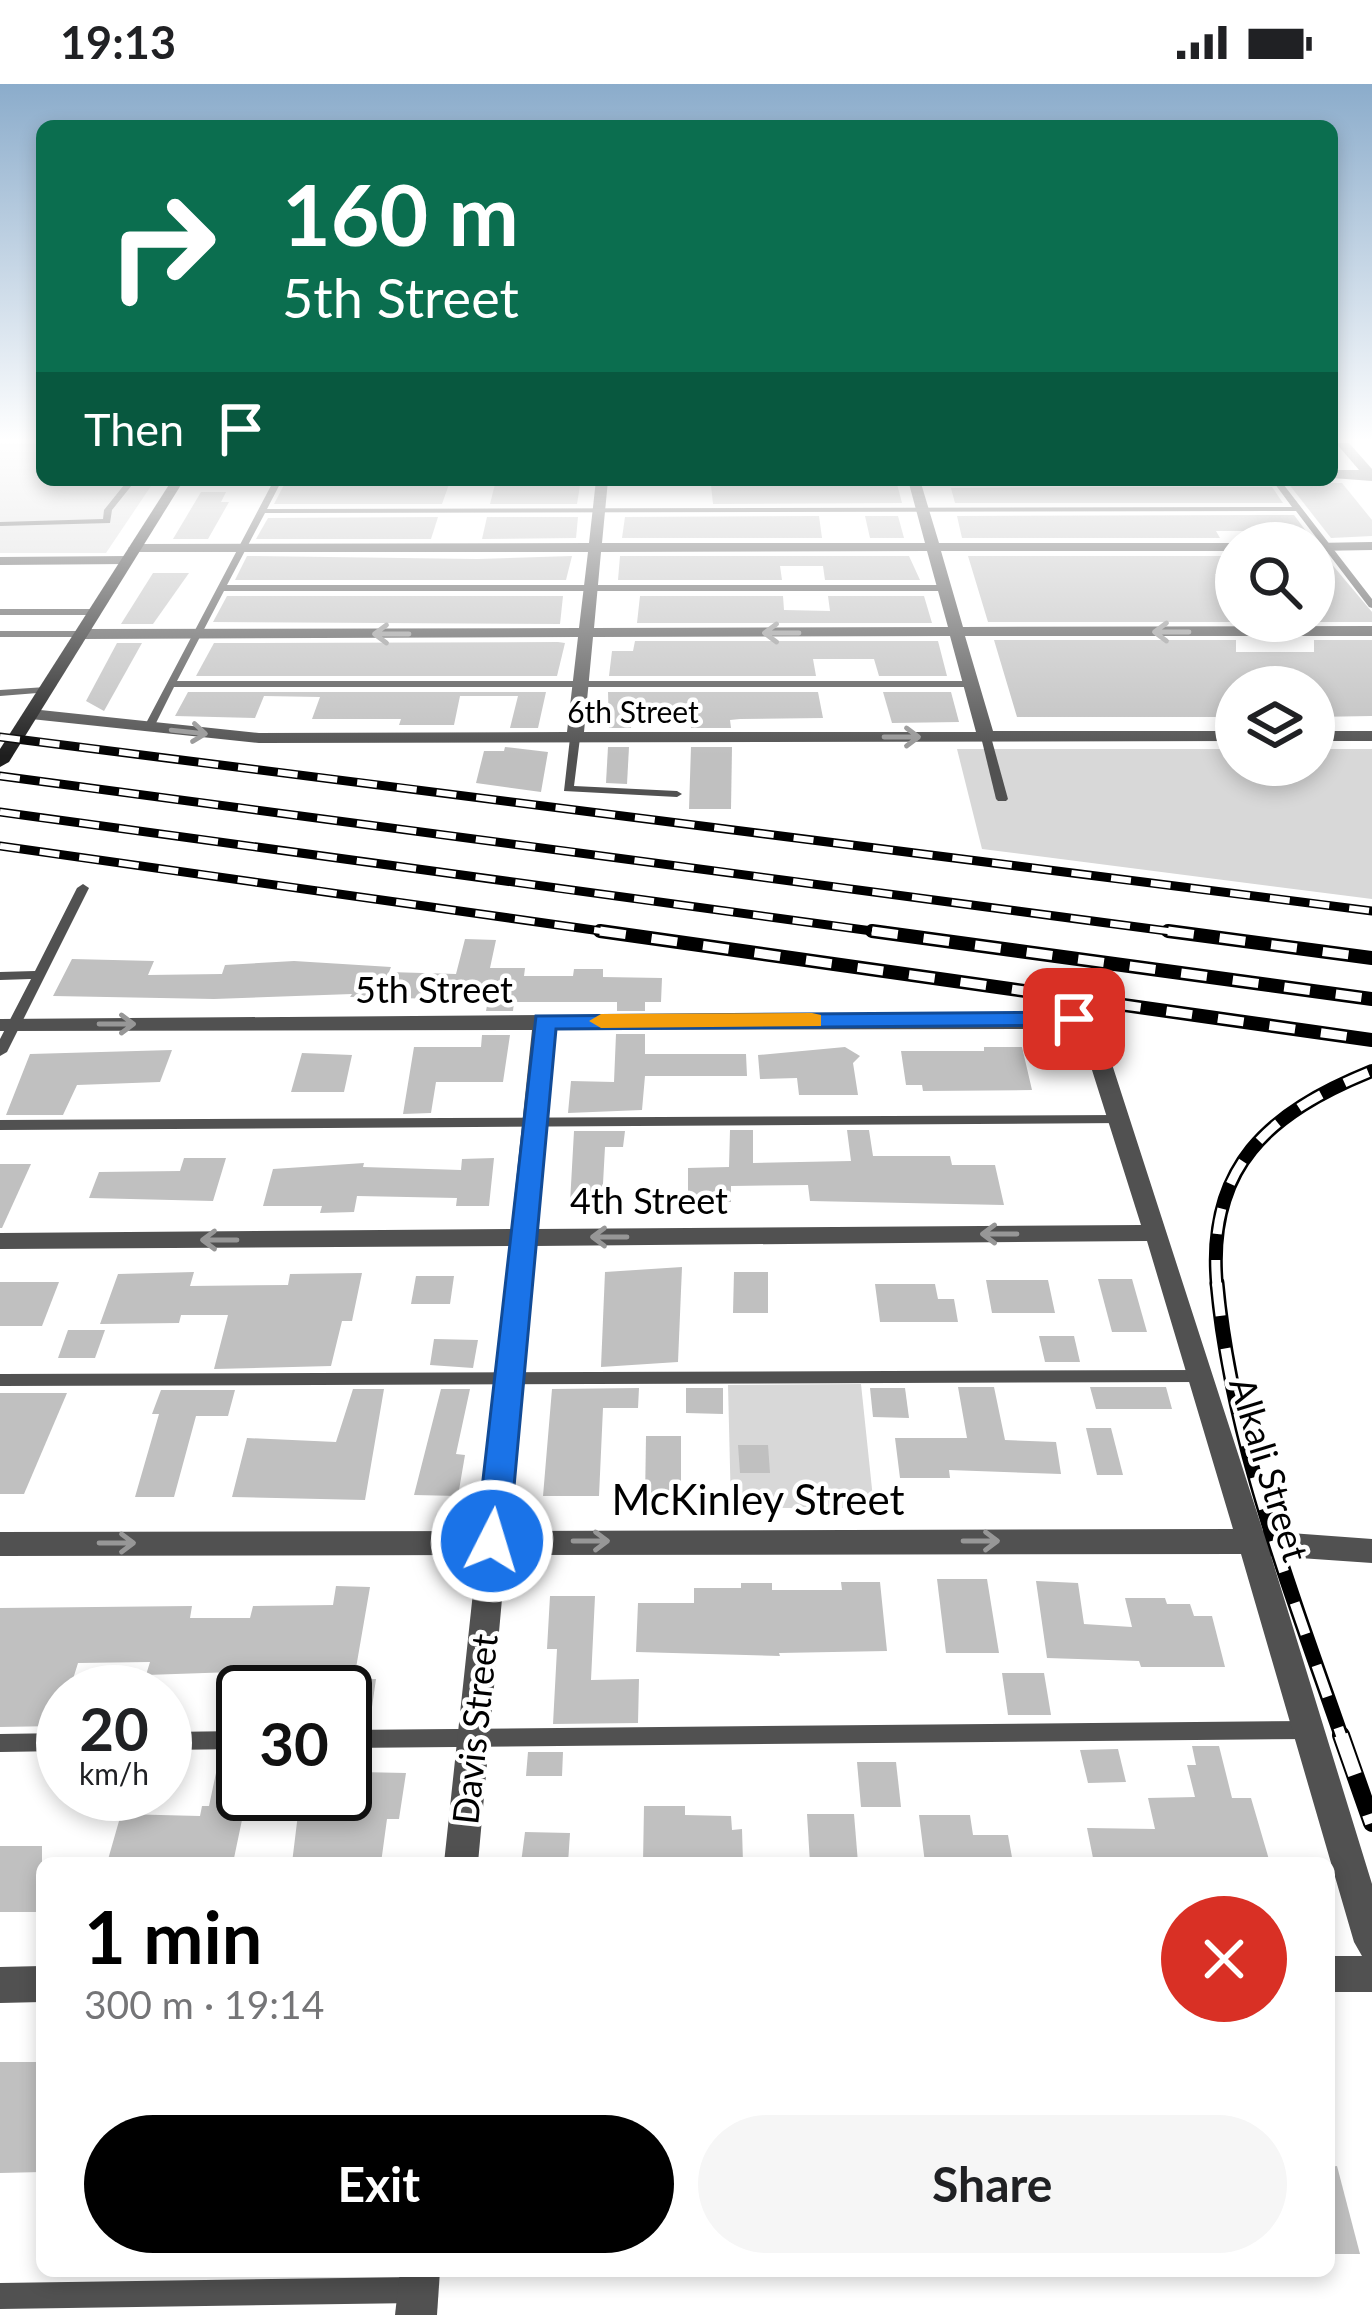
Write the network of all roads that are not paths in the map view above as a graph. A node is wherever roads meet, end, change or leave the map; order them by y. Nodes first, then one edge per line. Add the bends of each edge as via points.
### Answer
1 (135, 547) edge
2 (555, 547) edge
3 (595, 547) edge
4 (933, 547) edge
5 (243, 548) junction
6 (131, 554) junction
7 (0, 561) edge
8 (1335, 563) edge
9 (222, 588) junction
10 (944, 588) junction
11 (590, 589) junction
12 (1372, 605) edge
13 (0, 612) edge
14 (94, 612) junction
15 (1372, 631) edge
16 (957, 633) junction
17 (0, 634) edge
18 (81, 634) junction
19 (198, 634) junction
20 (587, 634) junction
21 (580, 683) junction
22 (971, 683) junction
23 (171, 684) junction
24 (46, 689) junction
25 (0, 693) edge
26 (31, 714) junction
27 (149, 728) junction
28 (1215, 736) edge
29 (1335, 736) edge
30 (1372, 736) edge
31 (986, 737) junction
32 (574, 738) junction
33 (0, 762) edge
34 (677, 794) dead end
35 (1003, 799) dead end
36 (83, 888) dead end
37 (38, 975) junction
38 (0, 976) edge
39 (544, 1022) junction
40 (1084, 1023) joint
41 (7, 1025) edge
42 (0, 1052) edge
43 (1119, 1120) junction
44 (0, 1124) edge
45 (534, 1125) junction
46 (1154, 1233) junction
47 (523, 1237) junction
48 (0, 1241) edge
49 (1202, 1376) junction
50 (509, 1377) junction
51 (0, 1380) edge
52 (492, 1541) junction
53 (1251, 1541) junction
54 (0, 1544) edge
55 (1372, 1551) edge
56 (1309, 1730) junction
57 (473, 1738) junction
58 (372, 1739) edge
59 (36, 1742) edge
60 (0, 1743) edge
61 (461, 1857) edge
62 (1372, 1942) edge
63 (1335, 1974) edge
64 (1372, 1974) edge
65 (0, 1984) edge
66 (36, 1984) edge
67 (418, 2292) edge
68 (0, 2296) edge

1 - 6 main road
2 - 5 street
3 - 11 street
4 - 10 street
5 - 6 street
5 - 9 lane
6 - 7 street
6 - 14 main road
8 - 12 lane
9 - 11 lane
9 - 19 lane
10 - 11 lane
10 - 16 street
11 - 20 street
13 - 14 lane
14 - 18 main road
15 -> 16 street
16 -> 20 street
16 - 22 street
17 - 18 lane
18 - 19 street
18 - 24 main road
20 -> 19 street
19 - 23 lane
20 - 21 street
21 - 22 lane
21 - 23 lane
21 - 32 street
22 - 31 street
23 - 27 lane
24 - 25 lane
24 - 26 main road
26 - 27 street, 6th Street
26 - 33 main road
27 -> 32 street, 6th Street via 259,738
28 - 31 street, 6th Street
29 - 30 street
32 -> 31 street, 6th Street
31 - 35 lane
32 - 34 lane via 568,789
36 - 37 lane
37 - 38 lane
37 - 41 lane
39 - 40 street, 5th Street
41 -> 39 street, 5th Street
39 - 45 street, Davis Street
40 - 43 street, Alkali Street
41 - 42 lane
43 - 45 lane
43 - 46 street, Alkali Street
44 - 45 lane
45 - 47 street, Davis Street
46 -> 47 street, 4th Street
46 - 49 street, Alkali Street
47 -> 48 street, 4th Street
47 - 50 street, Davis Street
49 - 50 lane
49 - 53 street, Alkali Street
50 - 51 lane
50 - 52 street, Davis Street
52 -> 53 street, McKinley Street
54 -> 52 street, McKinley Street
52 - 57 street, Davis Street
53 - 55 street, McKinley Street
53 - 56 street, Alkali Street
56 - 57 lane
56 - 62 street, Alkali Street
57 - 58 lane
57 - 61 street, Davis Street
59 - 60 lane
63 - 64 street
65 - 66 street
67 - 68 lane

